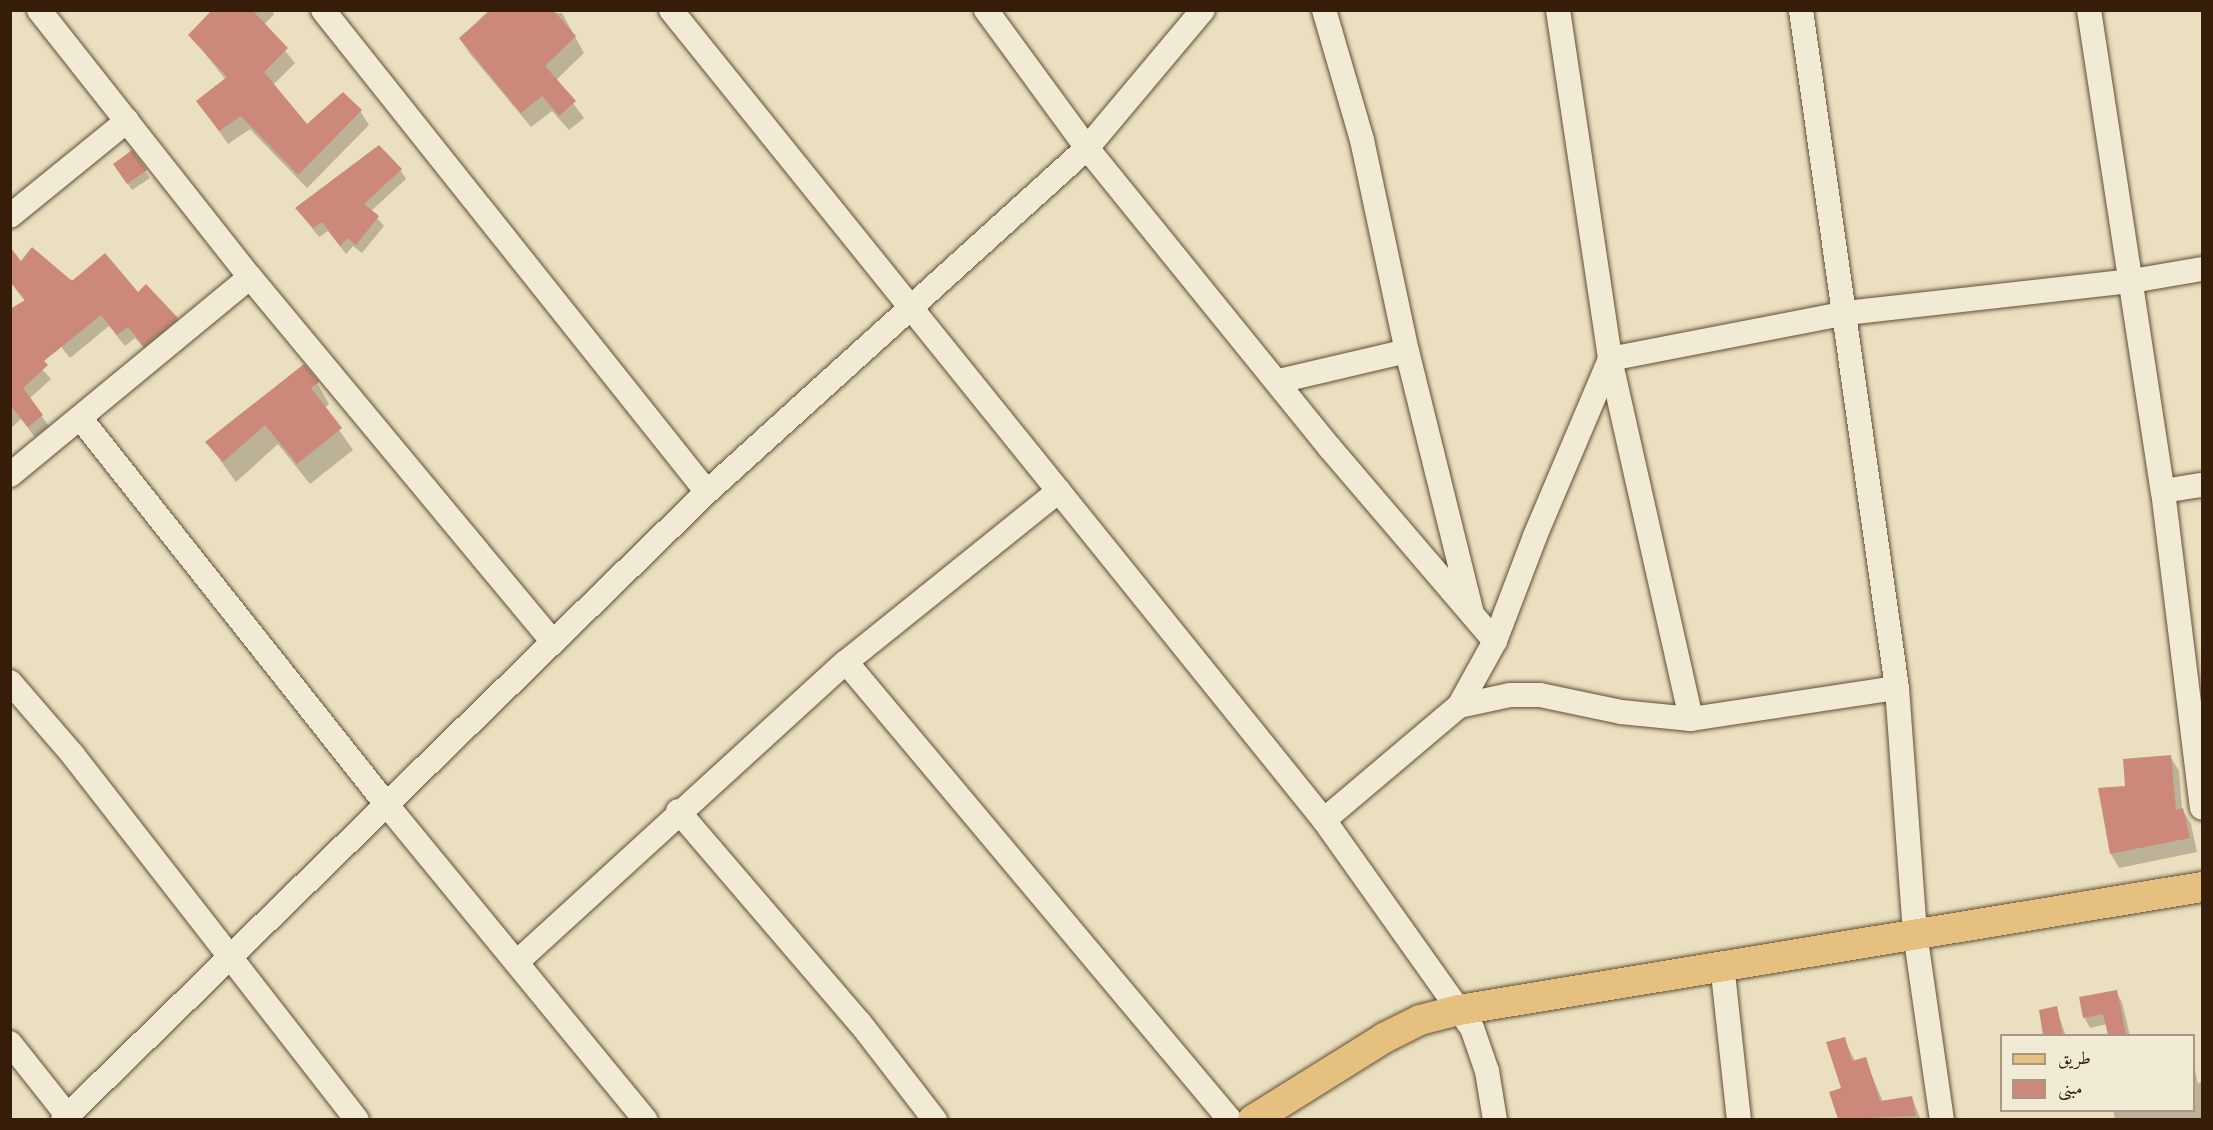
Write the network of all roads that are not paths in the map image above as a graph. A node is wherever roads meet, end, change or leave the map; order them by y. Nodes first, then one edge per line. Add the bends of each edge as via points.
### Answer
1 (39, 10) edge
2 (323, 10) edge
3 (671, 10) edge
4 (986, 10) edge
5 (1203, 10) edge
6 (1324, 10) edge
7 (1558, 10) edge
8 (1801, 10) edge
9 (2089, 10) edge
10 (127, 121) junction
11 (1087, 148) junction
12 (10, 216) edge
13 (2202, 269) edge
14 (250, 277) junction
15 (2132, 281) junction
16 (910, 306) junction
17 (1846, 313) junction
18 (1407, 351) junction
19 (1610, 359) junction
20 (1279, 381) junction
21 (81, 419) junction
22 (10, 475) edge
23 (2202, 485) edge
24 (1059, 490) junction
25 (2163, 491) junction
26 (707, 492) junction
27 (1473, 615) junction
28 (551, 640) junction
29 (1496, 641) junction
30 (846, 662) junction
31 (10, 682) edge
32 (1897, 687) junction
33 (1459, 706) junction
34 (1691, 719) junction
35 (386, 804) junction
36 (2202, 808) edge
37 (678, 811) junction
38 (1324, 820) junction
39 (2202, 887) edge
40 (1915, 933) junction
41 (229, 960) junction
42 (517, 962) junction
43 (1722, 964) junction
44 (1460, 1010) junction
45 (10, 1043) edge
46 (67, 1118) edge
47 (357, 1119) edge
48 (645, 1119) edge
49 (935, 1119) edge
50 (1230, 1119) edge
51 (1253, 1119) edge
52 (1495, 1119) edge
53 (1738, 1119) edge
54 (1942, 1119) edge

1 - 10 street
2 - 26 street
3 - 16 street
4 - 11 street
5 - 11 street
6 - 18 street via 1362,140
7 - 19 street
8 - 17 street
9 - 15 street
10 - 12 street
10 - 14 street
11 - 16 street
11 - 20 street
13 - 15 street
14 - 21 street
14 - 28 street
15 - 17 street
15 - 25 street
16 - 24 street
16 - 26 street
17 - 19 street
17 - 32 street
18 - 20 street
18 - 27 street
19 - 29 street via 1535,536
19 - 34 street
20 - 27 street via 1330,448
21 - 22 street
21 - 35 street
23 - 25 street
24 - 30 street
24 - 38 street
25 - 36 street
26 - 28 street
27 - 29 street
28 - 35 street
29 - 33 street
30 - 37 street
30 - 50 street
31 - 41 street via 73,755
32 - 34 street
32 - 40 street
33 - 34 street via 1510,695 1540,695 1622,712
33 - 38 street
35 - 41 street
35 - 42 street
37 - 42 street
37 - 49 street via 860,1023
38 - 44 street
39 - 40 main road
40 - 43 main road
40 - 54 street
41 - 46 street
41 - 47 street
42 - 48 street
43 - 44 main road
43 - 53 street
44 - 51 main road via 1420,1020 1384,1038
44 - 52 street via 1479,1045
45 - 46 street

